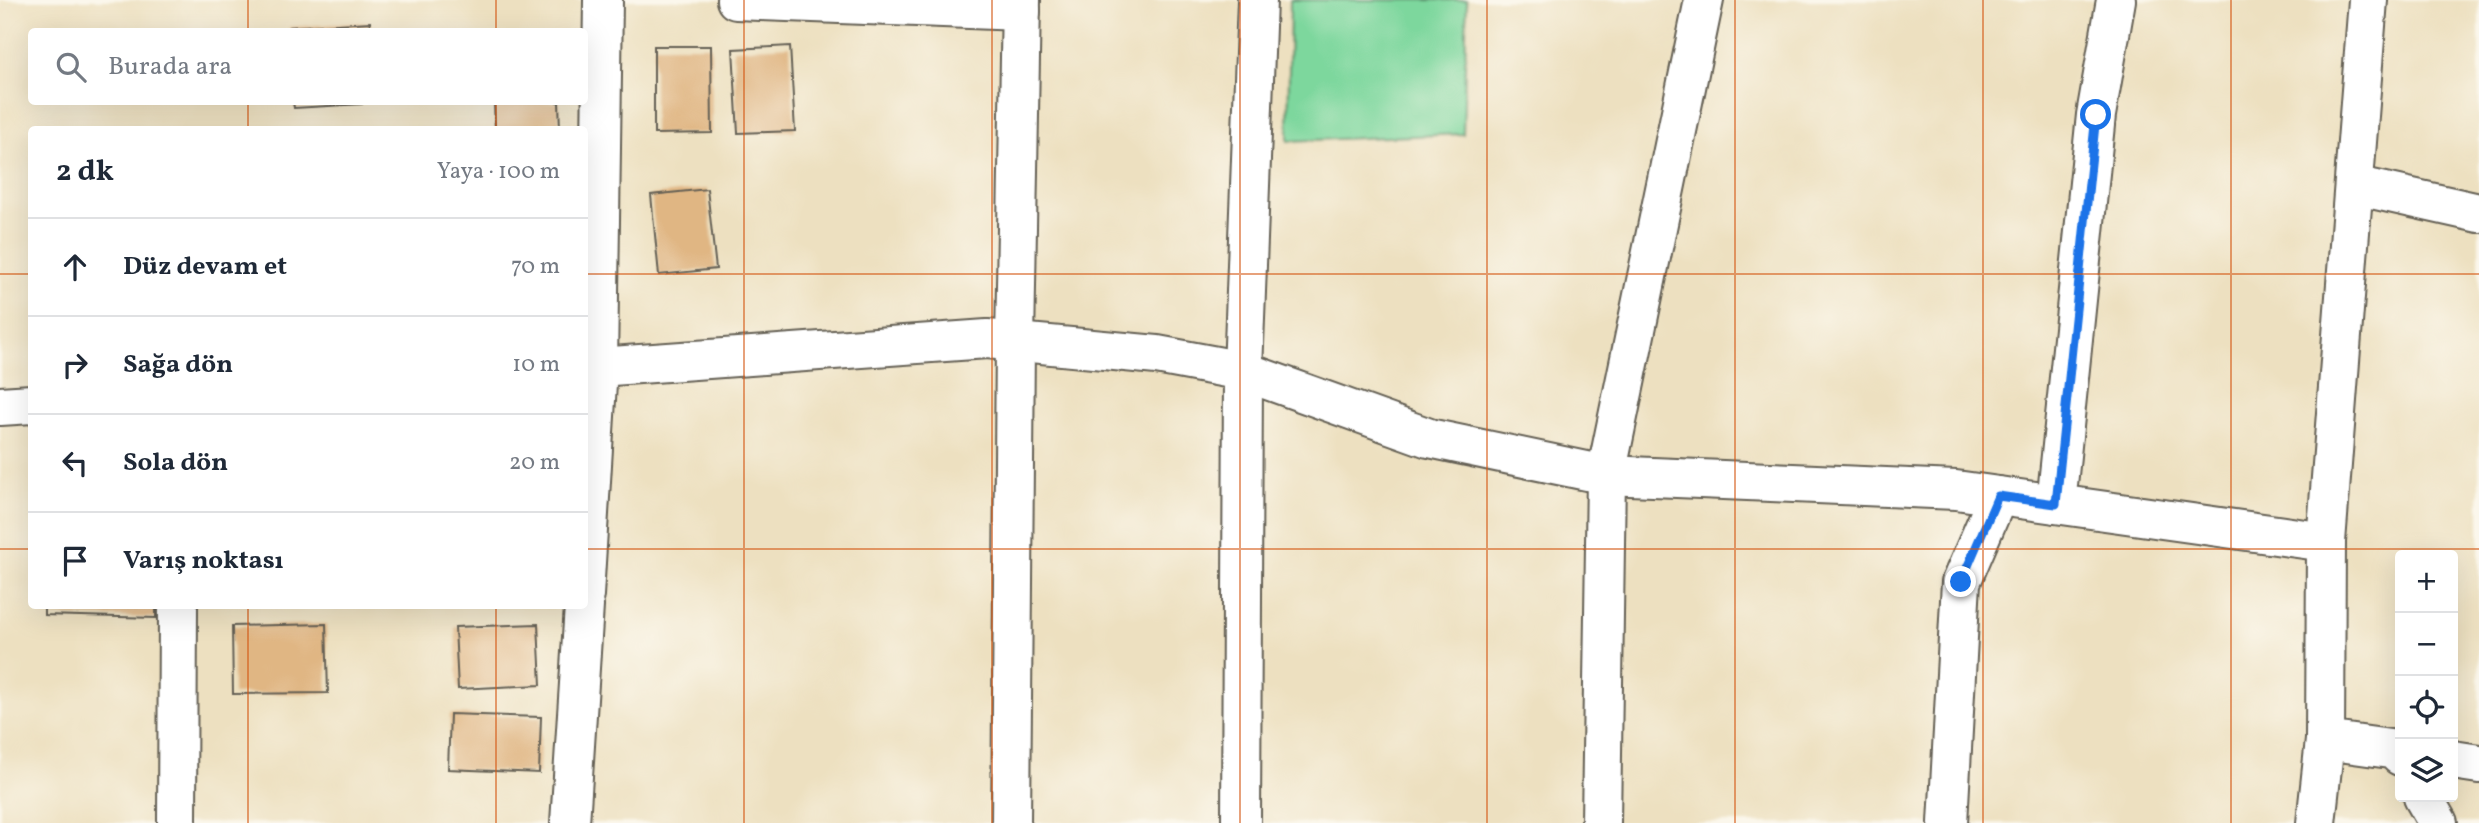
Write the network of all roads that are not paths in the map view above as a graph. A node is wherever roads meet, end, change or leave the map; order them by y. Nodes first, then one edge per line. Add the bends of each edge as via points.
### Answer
1 (603, 0) edge
2 (736, 0) edge
3 (1257, 0) edge
4 (1704, 0) edge
5 (2116, 0) edge
6 (2368, 0) edge
7 (1021, 6) edge
8 (2354, 185) junction
9 (2479, 213) edge
10 (1015, 343) junction
11 (591, 367) edge
12 (1242, 371) junction
13 (28, 404) edge
14 (0, 406) edge
15 (588, 465) edge
16 (1606, 475) junction
17 (1998, 496) junction
18 (2056, 504) junction
19 (2326, 542) junction
20 (178, 609) edge
21 (584, 609) edge
22 (2325, 740) junction
23 (2395, 751) edge
24 (2458, 761) edge
25 (2479, 764) edge
26 (2426, 802) edge
27 (177, 823) edge
28 (570, 823) edge
29 (1012, 823) edge
30 (1241, 823) edge
31 (1601, 823) edge
32 (1948, 823) edge
33 (2316, 823) edge
34 (2438, 823) edge

1 - 11 street
2 - 7 street
3 - 12 street
4 - 16 street
5 - 18 street via 2096,115
6 - 8 street
7 - 10 street
8 - 9 street
8 - 19 street
10 - 11 street via 987,339
10 - 12 street via 1157,355
10 - 29 street
11 - 15 street
12 - 16 street via 1429,438
12 - 30 street
13 - 14 street
16 - 17 street via 1955,490
16 - 31 street
17 - 18 street
17 - 32 street via 1961,582
18 - 19 street
19 - 22 street
20 - 27 street
21 - 28 street
22 - 23 street
22 - 33 street
24 - 25 street
26 - 34 street

